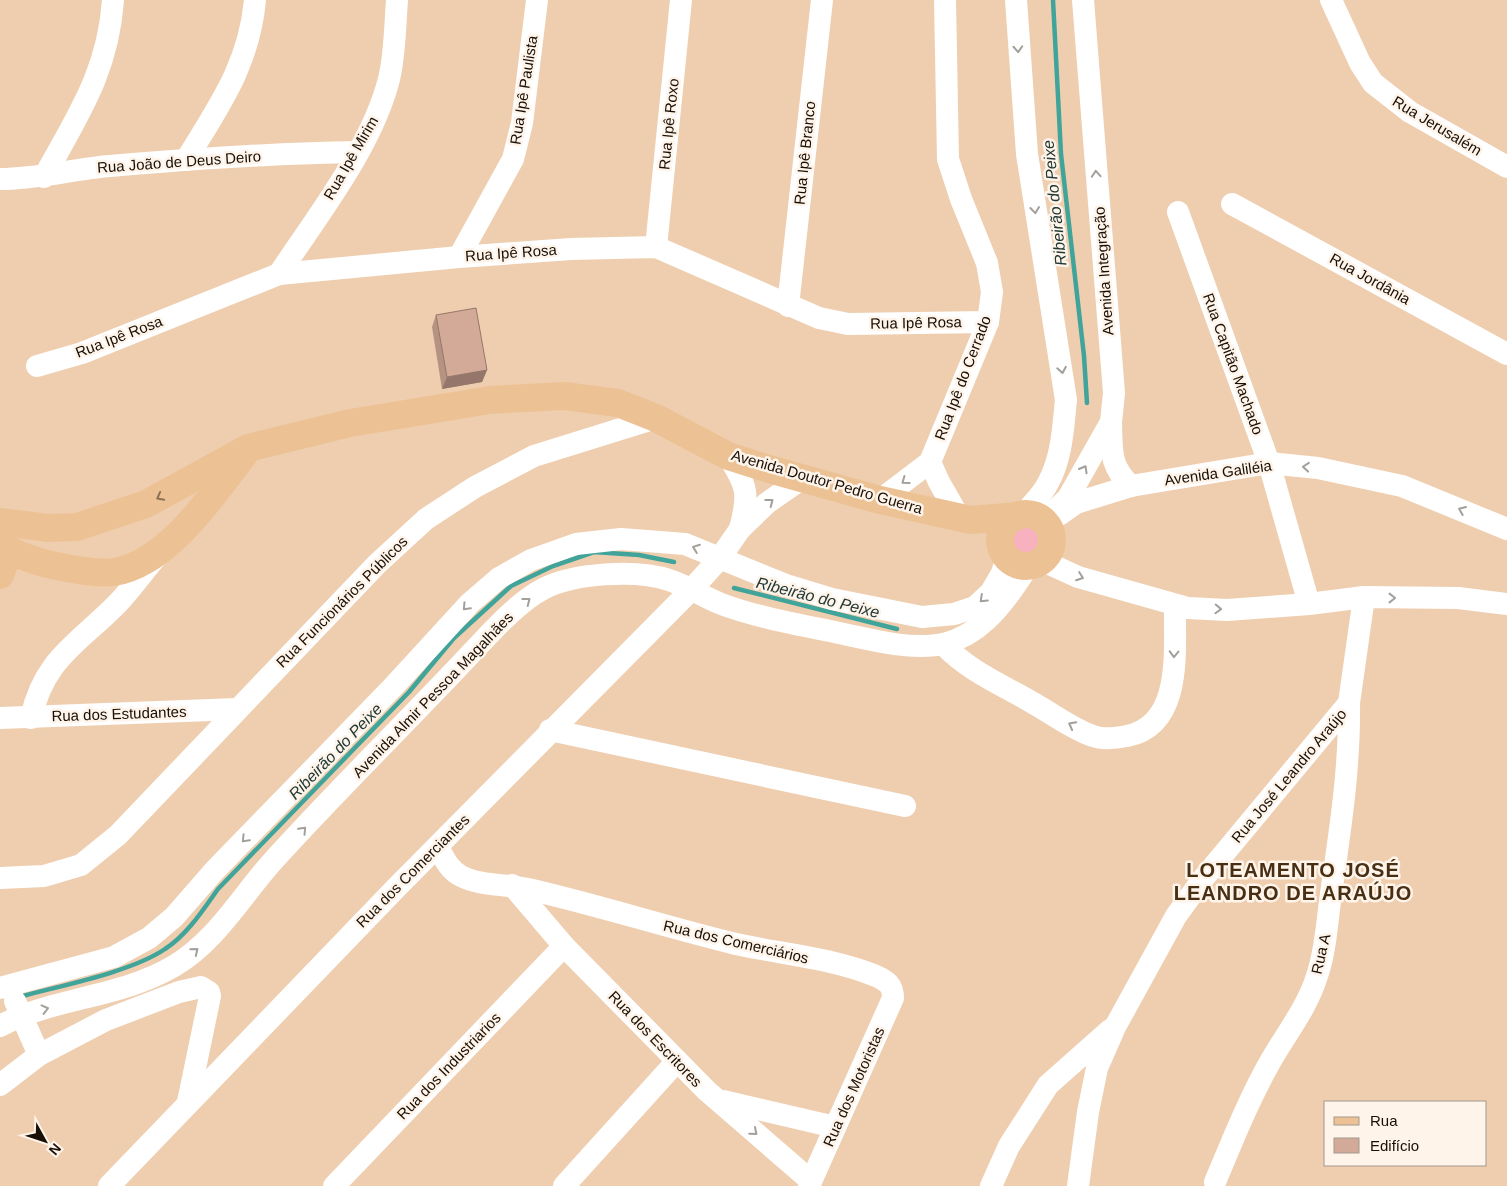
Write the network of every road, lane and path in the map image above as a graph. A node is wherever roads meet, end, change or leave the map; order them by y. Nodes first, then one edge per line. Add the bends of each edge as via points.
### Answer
1 (113, 0) edge
2 (255, 0) edge
3 (397, 0) edge
4 (537, 0) edge
5 (681, 0) edge
6 (822, 0) edge
7 (945, 0) edge
8 (1016, 0) edge
9 (1083, 0) edge
10 (1331, 0) edge
11 (358, 152) junction
12 (186, 160) junction
13 (1507, 167) edge
14 (44, 176) junction
15 (0, 179) edge
16 (1232, 204) dead end
17 (1178, 212) dead end
18 (656, 247) junction
19 (459, 256) junction
20 (279, 274) junction
21 (788, 306) junction
22 (988, 322) junction
23 (1507, 354) edge
24 (37, 366) dead end
25 (656, 418) junction
26 (1111, 422) junction
27 (248, 448) junction
28 (728, 456) junction
29 (930, 462) junction
30 (1269, 463) junction
31 (803, 478) junction
32 (186, 483) junction
33 (1131, 486) junction
34 (880, 500) junction
35 (199, 511) junction
36 (965, 518) junction
37 (1033, 519) junction
38 (77, 527) junction
39 (1507, 529) edge
40 (740, 530) junction
41 (1, 538) edge
42 (163, 549) junction
43 (1020, 557) junction
44 (720, 558) junction
45 (44, 565) junction
46 (101, 573) junction
47 (0, 575) edge
48 (691, 590) junction
49 (1364, 597) junction
50 (118, 602) junction
51 (1309, 604) junction
52 (1507, 604) edge
53 (1175, 605) junction
54 (944, 644) junction
55 (1349, 703) junction
56 (237, 709) junction
57 (0, 718) edge
58 (31, 718) junction
59 (550, 730) junction
60 (905, 806) dead end
61 (438, 847) junction
62 (0, 878) edge
63 (512, 885) junction
64 (578, 900) junction
65 (558, 939) junction
66 (4, 986) edge
67 (892, 986) joint
68 (21, 1015) junction
69 (0, 1026) edge
70 (1115, 1026) junction
71 (39, 1055) junction
72 (677, 1061) junction
73 (0, 1085) edge
74 (717, 1100) junction
75 (188, 1103) junction
76 (835, 1127) junction
77 (1214, 1182) dead end
78 (810, 1184) edge
79 (108, 1186) edge
80 (334, 1186) edge
81 (564, 1186) edge
82 (991, 1186) edge
83 (1078, 1186) edge

1 - 14 street via 112,23 99,73
2 - 12 street via 244,56 234,80
3 - 11 street, Rua Ipê Mirim via 390,77 380,108
4 - 19 street, Rua Ipê Paulista via 522,123 513,158
5 - 18 street, Rua Ipê Roxo
6 - 21 street, Rua Ipê Branco
7 - 22 street, Rua Ipê do Cerrado via 948,159 987,263 992,292
8 -> 37 street via 1027,154 1066,400 1057,461
26 -> 9 street, Avenida Integração via 1114,393
10 - 13 street, Rua Jerusalém via 1360,63 1373,83 1410,112
11 - 12 street, Rua João de Deus Deiro
11 - 20 street, Rua Ipê Mirim
12 - 14 street, Rua João de Deus Deiro via 107,166
14 - 15 street, Rua João de Deus Deiro
16 - 23 street, Rua Jordânia
17 - 30 street, Rua Capitão Machado
18 - 19 street, Rua Ipê Rosa
18 - 21 street, Rua Ipê Rosa
19 - 20 street, Rua Ipê Rosa
20 - 24 street, Rua Ipê Rosa via 82,353
21 - 22 street, Rua Ipê Rosa via 819,318 848,324
22 - 29 street, Rua Ipê do Cerrado
25 - 27 main road, Avenida Doutor Pedro Guerra via 618,403 564,396 490,400 350,423
25 - 28 main road, Avenida Doutor Pedro Guerra
25 - 56 street, Rua Funcionários Públicos via 534,456 475,487 426,519 377,564
26 - 33 street via 1114,464
37 -> 26 street, Avenida Integração via 1068,498
27 - 32 main road, Avenida Doutor Pedro Guerra
27 - 35 main road
28 - 31 main road, Avenida Doutor Pedro Guerra
28 - 40 street via 744,480 746,503
29 -> 34 street
29 - 36 street
30 - 33 street, Avenida Galiléia
39 -> 30 street, Avenida Galiléia via 1402,486 1318,468
30 - 51 street, Rua Capitão Machado
31 - 34 main road, Avenida Doutor Pedro Guerra
40 -> 31 street via 766,503
32 - 35 main road
32 -> 38 main road, Avenida Doutor Pedro Guerra via 146,504
33 - 37 street, Avenida Galiléia
34 - 36 main road, Avenida Doutor Pedro Guerra
35 - 42 main road
36 - 37 main road, Avenida Doutor Pedro Guerra
36 - 43 main road, Avenida Doutor Pedro Guerra
37 - 43 main road via 1005,526
37 - 43 main road via 1052,534 1049,553
38 - 41 main road via 49,528
38 - 45 main road
40 - 44 street, Rua dos Comerciantes
41 - 45 main road
41 - 47 main road via 6,562
42 - 46 main road via 132,566
42 - 50 street
43 -> 44 street via 1002,573 991,592 975,607 954,614 922,617 786,586
43 -> 53 street
43 - 54 street, Avenida Almir Pessoa Magalhães via 1002,605 983,626 964,638
44 - 48 street, Rua dos Comerciantes
44 -> 66 street via 685,544 621,539 576,544 531,560 499,578 470,603 174,917 149,938 114,956
45 - 46 main road
45 - 47 street
46 - 50 street
48 - 54 street, Avenida Almir Pessoa Magalhães via 726,606 883,643 915,648
48 - 59 street, Rua dos Comerciantes
68 -> 48 street, Avenida Almir Pessoa Magalhães via 149,980 200,948 272,863 478,646 507,617 543,589 570,580 635,574 669,580
49 - 51 street
49 -> 52 street via 1458,598
49 - 55 street, Rua José Leandro Araújo
50 - 58 street via 62,655 45,676
53 -> 51 street via 1227,610
53 -> 54 street via 1174,670 1170,695 1159,716 1141,733 1114,738 1094,737 1070,724 975,671
55 - 70 street, Rua José Leandro Araújo via 1202,880 1176,916
55 - 77 street, Rua A via 1350,745 1344,806 1327,930 1317,977 1297,1019 1270,1063
56 - 58 street, Rua dos Estudantes
56 - 62 street, Rua Funcionários Públicos via 118,835 81,865 44,876
57 - 58 street, Rua dos Estudantes
59 - 60 street
59 - 61 street, Rua dos Comerciantes
61 - 63 street, Rua dos Comerciários via 449,867 460,876 472,881
61 - 75 street, Rua dos Comerciantes
63 - 64 street, Rua dos Comerciários
63 - 65 street, Rua dos Escritores
64 - 65 street via 568,907
64 - 67 street, Rua dos Comerciários via 636,919 833,964 875,976
65 - 72 street, Rua dos Escritores
65 - 80 street, Rua dos Industriarios
66 - 68 street
67 - 76 street, Rua dos Motoristas via 893,998
68 - 69 street, Avenida Almir Pessoa Magalhães
68 - 71 street
70 - 82 street via 1048,1085 1009,1146
70 - 83 street, Rua José Leandro Araújo via 1097,1068
71 - 73 street
71 - 75 street via 106,1020 201,987 210,996
72 - 74 street, Rua dos Escritores
72 - 81 street
74 - 76 street
74 -> 78 street, Rua dos Escritores
75 - 79 street, Rua dos Comerciantes
76 - 78 street, Rua dos Motoristas

